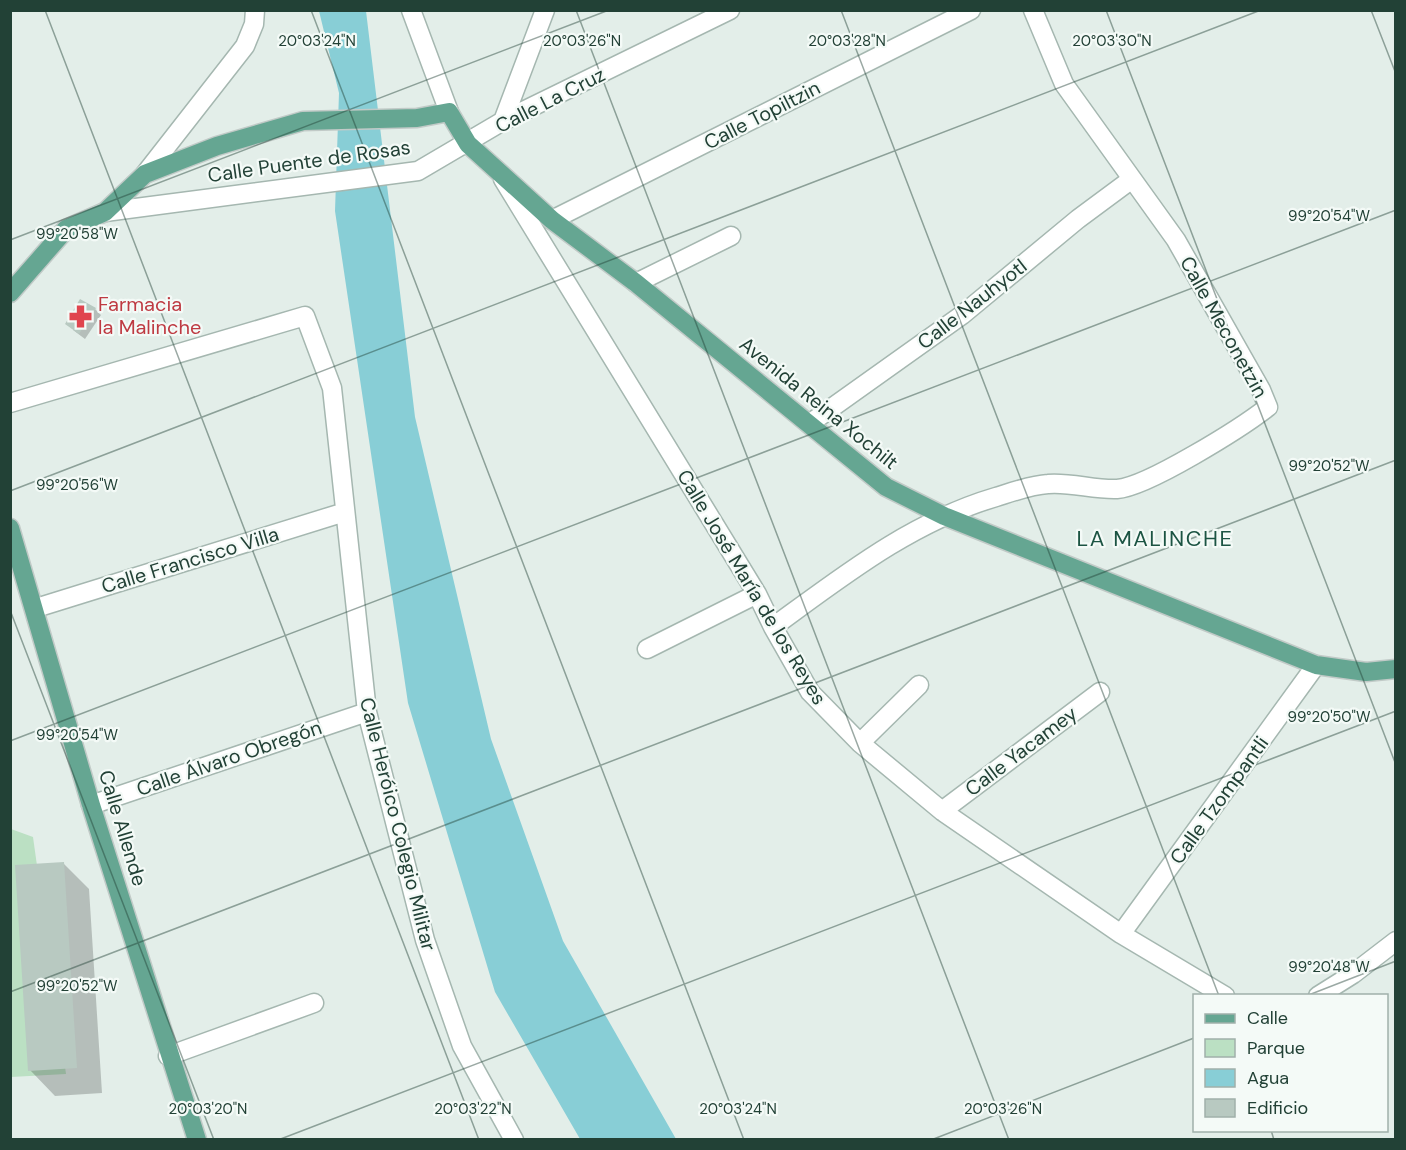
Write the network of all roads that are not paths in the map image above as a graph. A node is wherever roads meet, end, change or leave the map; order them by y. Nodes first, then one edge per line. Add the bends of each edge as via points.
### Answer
1 (255, 10) edge
2 (411, 10) edge
3 (545, 10) edge
4 (730, 10) edge
5 (971, 10) edge
6 (1033, 10) edge
7 (449, 112) junction
8 (503, 121) junction
9 (468, 144) junction
10 (495, 167) junction
11 (145, 174) junction
12 (1132, 179) junction
13 (105, 212) junction
14 (552, 220) junction
15 (730, 236) dead end
16 (636, 283) junction
17 (10, 293) edge
18 (10, 403) edge
19 (809, 423) junction
20 (345, 512) junction
21 (944, 516) junction
22 (10, 528) edge
23 (757, 594) junction
24 (36, 608) junction
25 (773, 627) junction
26 (646, 649) dead end
27 (1316, 665) junction
28 (1395, 669) edge
29 (919, 685) dead end
30 (1100, 692) dead end
31 (367, 712) junction
32 (860, 743) junction
33 (92, 804) junction
34 (942, 811) junction
35 (1121, 934) junction
36 (1395, 941) edge
37 (1222, 994) edge
38 (1321, 994) edge
39 (314, 1002) dead end
40 (168, 1056) junction
41 (197, 1140) edge
42 (514, 1140) edge

1 - 11 street via 245,46
2 - 7 street
3 - 8 street
4 - 8 street, Calle La Cruz
5 - 14 street, Calle Topiltzin
6 - 12 street, Calle Meconetzin via 1064,84
7 - 9 main road
7 - 11 main road, Calle Puente de Rosas via 417,118 303,121 218,146
8 - 9 street, Calle La Cruz
9 - 10 main road, Avenida Reina Xochilt
9 - 13 street, Calle Puente de Rosas via 418,171
10 - 14 main road, Avenida Reina Xochilt
10 - 23 street, Calle José María de los Reyes
11 - 13 main road, Calle Puente de Rosas
12 - 19 street, Calle Nauhyotl via 962,315
12 - 21 street, Calle Meconetzin via 1176,240 1268,407 1148,480 1118,489 1048,484
13 - 17 main road, Calle Puente de Rosas via 66,229
14 - 16 main road, Avenida Reina Xochilt
15 - 16 street
16 - 19 main road, Avenida Reina Xochilt
18 - 20 street, Calle Heróico Colegio Militar via 305,316 332,388
19 - 21 main road, Avenida Reina Xochilt via 886,488
20 - 24 street, Calle Francisco Villa
20 - 31 street, Calle Heróico Colegio Militar
21 - 25 street via 874,553
21 - 27 main road, Avenida Reina Xochilt
22 - 24 main road, Calle Allende
23 - 25 street, Calle José María de los Reyes
23 - 26 street
24 - 33 main road, Calle Allende
25 - 32 street, Calle José María de los Reyes via 810,692
27 - 28 main road, Avenida Reina Xochilt via 1366,672
27 - 35 street, Calle Tzompantli
29 - 32 street
30 - 34 street, Calle Yacamey
31 - 33 street, Calle Álvaro Obregón
31 - 42 street, Calle Heróico Colegio Militar via 425,940 462,1046
32 - 34 street, Calle José María de los Reyes
33 - 40 main road, Calle Allende
34 - 35 street, Calle José María de los Reyes
35 - 37 street, Calle José María de los Reyes
36 - 38 street
39 - 40 street
40 - 41 main road, Calle Allende

